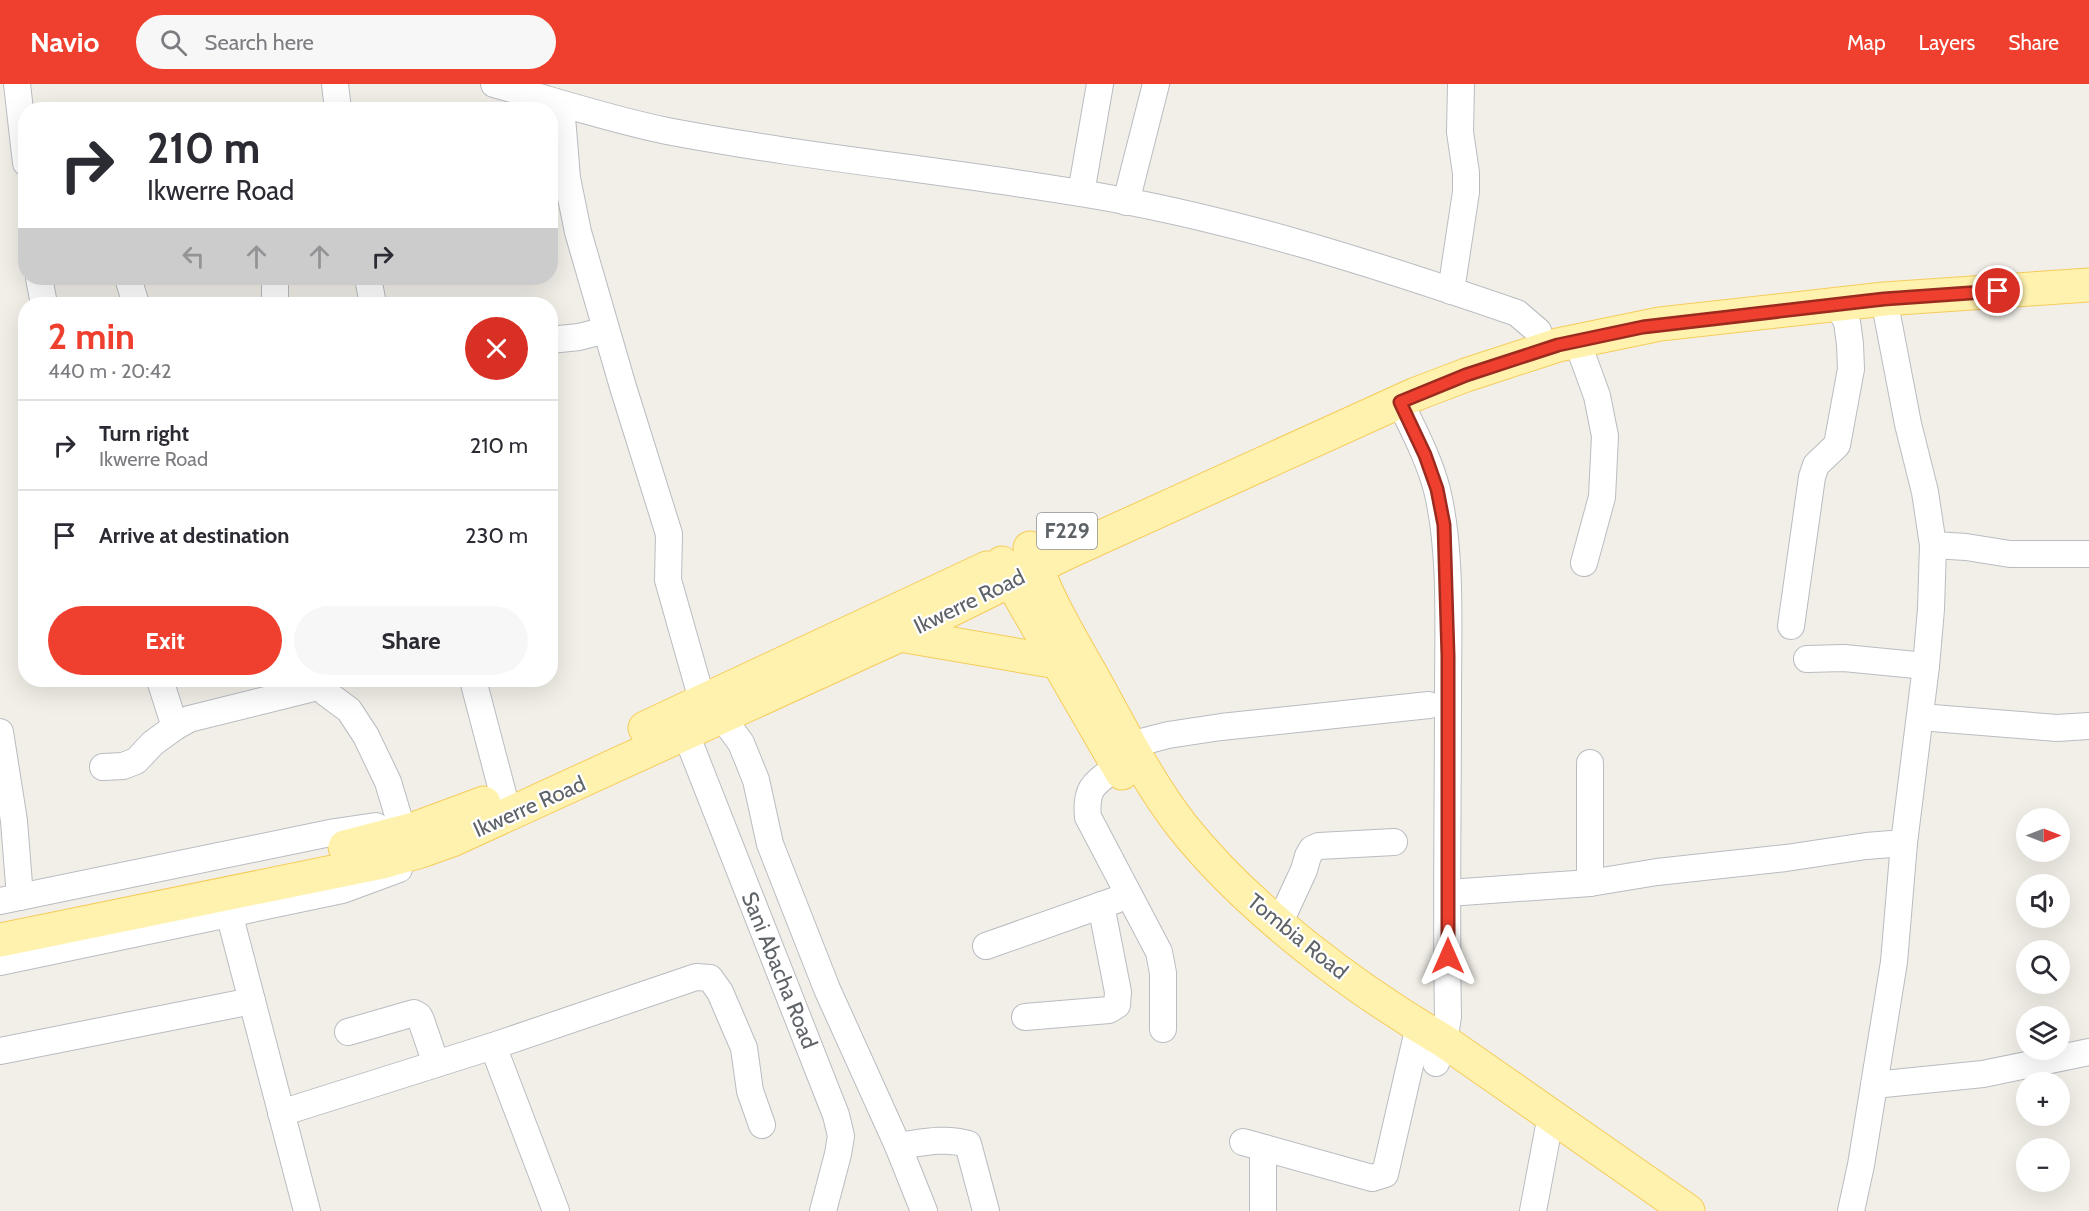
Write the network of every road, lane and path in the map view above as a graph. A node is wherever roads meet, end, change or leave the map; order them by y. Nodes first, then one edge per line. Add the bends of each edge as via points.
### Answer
1 (16, 84) edge
2 (335, 84) edge
3 (1100, 84) edge
4 (1156, 84) edge
5 (1461, 84) edge
6 (501, 85) edge
7 (18, 102) edge
8 (337, 102) edge
9 (552, 102) edge
10 (558, 104) edge
11 (561, 105) junction
12 (1081, 193) junction
13 (1126, 202) junction
14 (2089, 267) edge
15 (2089, 285) edge
16 (1451, 291) junction
17 (1884, 299) junction
18 (1838, 306) junction
19 (606, 330) junction
20 (558, 339) edge
21 (1541, 340) junction
22 (1577, 341) junction
23 (1400, 402) junction
24 (1933, 545) junction
25 (1066, 554) junction
26 (2089, 554) edge
27 (1584, 563) dead end
28 (1020, 565) junction
29 (1054, 605) junction
30 (1791, 626) dead end
31 (900, 635) junction
32 (1807, 659) dead end
33 (1057, 662) junction
34 (1926, 666) junction
35 (162, 687) edge
36 (305, 687) edge
37 (322, 687) edge
38 (475, 687) edge
39 (1429, 705) dead end
40 (712, 708) junction
41 (1920, 717) junction
42 (2089, 726) edge
43 (175, 727) junction
44 (0, 732) edge
45 (686, 734) junction
46 (1124, 756) junction
47 (1590, 763) dead end
48 (103, 767) dead end
49 (501, 795) junction
50 (400, 822) junction
51 (452, 840) junction
52 (1394, 842) dead end
53 (1904, 843) junction
54 (1590, 883) junction
55 (1448, 893) junction
56 (1129, 895) junction
57 (1101, 905) junction
58 (7, 906) edge
59 (229, 914) junction
60 (72, 915) junction
61 (1279, 924) junction
62 (0, 940) edge
63 (986, 946) dead end
64 (0, 962) edge
65 (252, 1001) junction
66 (1025, 1017) dead end
67 (1163, 1029) dead end
68 (348, 1032) dead end
69 (1428, 1044) junction
70 (492, 1046) junction
71 (0, 1051) edge
72 (2089, 1052) edge
73 (436, 1064) junction
74 (1874, 1085) junction
75 (281, 1113) junction
76 (762, 1125) dead end
77 (1549, 1126) junction
78 (898, 1146) junction
79 (307, 1211) edge
80 (556, 1211) edge
81 (823, 1211) edge
82 (924, 1211) edge
83 (986, 1211) edge
84 (1263, 1211) edge
85 (1533, 1211) edge
86 (1652, 1211) edge
87 (1688, 1211) edge
88 (1851, 1211) edge

1 - 7 street
2 - 8 street
3 - 12 street
4 - 13 street
5 - 16 street via 1460,132 1466,192
6 - 9 street
10 - 11 street
11 - 12 street via 664,130 768,149
11 - 19 street via 567,178
12 - 13 street
13 - 16 street via 1303,243
14 - 21 main road, Ikwerre Road / F229 via 1657,303 1617,309
15 - 17 main road, Ikwerre Road / F229
16 - 21 street via 1517,313
17 - 18 main road, Ikwerre Road / F229
17 - 24 street
18 - 22 main road, Ikwerre Road / F229 via 1659,324
18 - 30 street via 1846,322 1851,369 1837,445 1816,465 1812,477
19 - 20 street
19 - 40 street via 669,534 668,580
21 - 22 main road, Ikwerre Road / F229
21 - 23 main road, Ikwerre Road / F229
21 - 28 main road, Ikwerre Road / F229 via 1457,355 1406,375
22 - 27 street via 1597,396 1605,436 1602,497
23 - 25 main road, Ikwerre Road / F229
23 - 55 street via 1425,455 1444,525
24 - 26 street via 2010,554
24 - 34 street
25 - 28 main road, Ikwerre Road / F229
25 - 29 main road via 1053,587
28 - 29 main road, Tombia Road
28 - 31 main road, Ikwerre Road / F229
28 - 33 main road, Tombia Road
28 - 40 main road, Ikwerre Road / F229
29 - 46 main road, Tombia Road
31 - 33 main road
31 - 40 main road, Ikwerre Road / F229
32 - 34 street via 1844,658
33 - 46 main road, Tombia Road
34 - 41 street
35 - 43 street
36 - 43 street via 208,713
37 - 50 street via 349,710 366,735 388,782
38 - 49 street
39 - 46 street via 1168,735
40 - 45 main road, Ikwerre Road / F229
40 - 49 main road, Ikwerre Road / F229
40 - 78 street via 741,743 756,780 770,844 827,989
41 - 42 street via 2057,728
41 - 53 street
43 - 48 street via 136,760 123,766
44 - 58 street via 14,821
45 - 51 main road, Ikwerre Road / F229
45 - 81 street, Sani Abacha Road via 836,1115 840,1145
46 - 56 street via 1094,784 1086,800 1088,817
46 - 61 main road, Tombia Road via 1218,867
46 - 69 main road, Tombia Road via 1161,832 1191,869 1250,928 1333,991
47 - 54 street
49 - 50 street via 447,813
49 - 60 main road, Ikwerre Road / F229 via 453,816 373,841
50 - 58 street via 334,832
51 - 59 street via 367,882
51 - 60 main road, Ikwerre Road / F229 via 382,862
52 - 61 street via 1312,849
53 - 54 street
53 - 74 street via 1894,962
54 - 55 street
55 - 69 street via 1448,1017
56 - 57 street
56 - 67 street via 1159,952
57 - 63 street
57 - 66 street via 1118,992 1117,1005 1109,1010
58 - 60 main road, Ikwerre Road / F229
59 - 64 street
59 - 65 street
60 - 62 main road, Ikwerre Road / F229
61 - 69 main road, Tombia Road
65 - 71 street
65 - 75 street
68 - 73 street via 414,1013 421,1020
69 - 77 main road, Tombia Road
69 - 84 street via 1384,1174 1372,1178 1253,1145
70 - 73 street
70 - 76 street via 696,977 710,978 744,1048 750,1091
70 - 80 street
72 - 74 street via 1983,1074
73 - 75 street
74 - 88 street
75 - 79 street
77 - 85 street
77 - 86 main road, Tombia Road
77 - 87 main road, Tombia Road
78 - 82 street
78 - 83 street via 946,1140 968,1144

